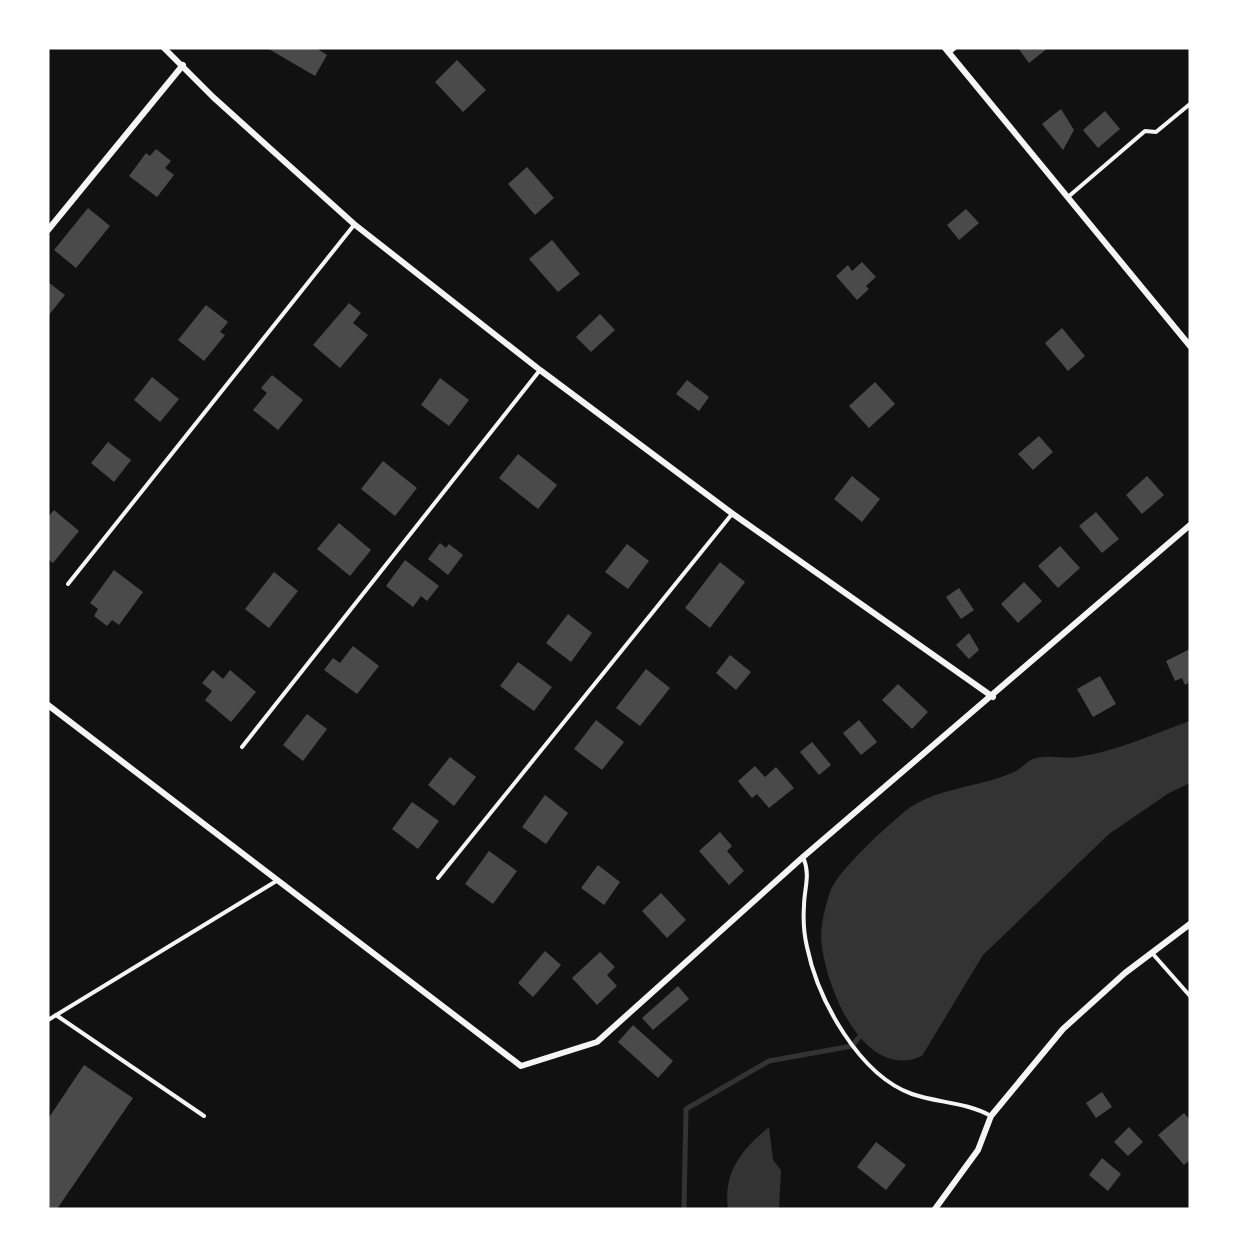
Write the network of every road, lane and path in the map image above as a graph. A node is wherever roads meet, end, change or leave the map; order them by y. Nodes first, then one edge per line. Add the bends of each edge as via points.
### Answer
1 (164, 48) edge
2 (955, 48) edge
3 (947, 51) edge
4 (183, 65) junction
5 (1190, 104) edge
6 (1068, 197) junction
7 (354, 224) junction
8 (48, 230) edge
9 (1190, 346) edge
10 (540, 370) junction
11 (733, 514) junction
12 (1190, 525) edge
13 (68, 584) dead end
14 (993, 697) junction
15 (48, 705) edge
16 (242, 747) dead end
17 (803, 857) junction
18 (438, 878) dead end
19 (278, 880) junction
20 (1190, 924) edge
21 (1152, 953) junction
22 (1190, 996) edge
23 (56, 1015) junction
24 (48, 1020) edge
25 (204, 1116) dead end
26 (991, 1116) junction
27 (935, 1209) edge

1 - 4 street
2 - 3 lane
3 - 6 street
4 - 7 street via 213,98
4 - 8 street
5 - 6 lane via 1156,132 1145,131
6 - 9 street
7 - 10 street
7 - 13 lane
10 - 11 street
10 - 16 lane
11 - 14 street
11 - 18 lane
12 - 14 street
14 - 17 street
15 - 19 street
17 - 19 street via 597,1042 521,1066
17 - 26 lane via 808,872 804,905 807,949 852,1046 873,1070 905,1091
19 - 23 lane
20 - 21 street
21 - 22 lane
21 - 26 street via 1063,1029
23 - 24 lane
23 - 25 lane
26 - 27 street via 978,1149

